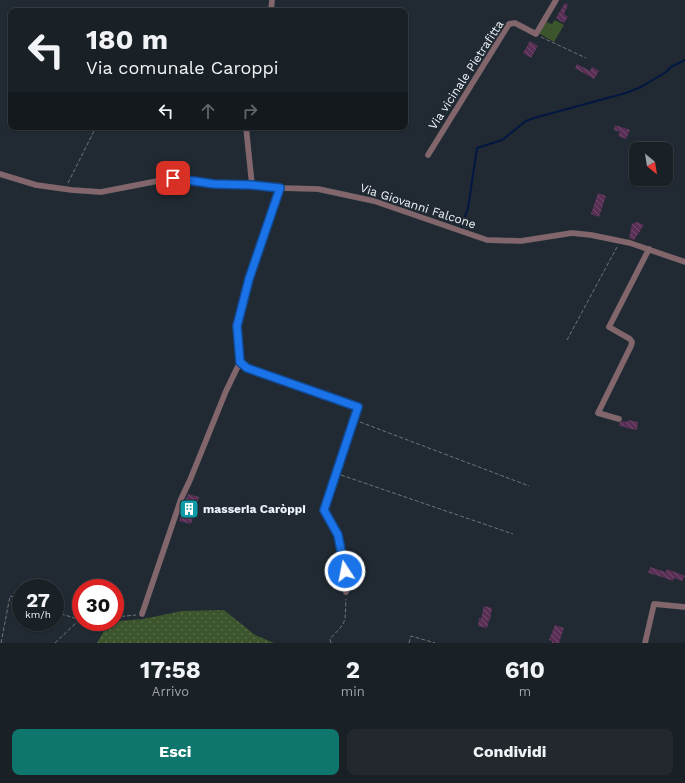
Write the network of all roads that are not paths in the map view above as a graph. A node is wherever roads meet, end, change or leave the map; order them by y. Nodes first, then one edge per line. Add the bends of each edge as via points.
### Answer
1 (556, 0) edge
2 (246, 130) edge
3 (428, 156) dead end
4 (0, 174) edge
5 (252, 185) junction
6 (280, 188) junction
7 (648, 249) junction
8 (685, 262) edge
9 (240, 362) junction
10 (619, 419) dead end
11 (346, 592) road end
12 (685, 607) edge
13 (142, 614) road end
14 (645, 643) edge

1 - 3 street, Via vicinale Pietrafitta via 536,34 515,23 509,24
2 - 5 street
4 - 5 street, Via Giovanni Falcone via 36,185 101,192 173,178 214,184
5 - 6 street, Via Giovanni Falcone
6 - 7 street, Via Giovanni Falcone via 318,189 374,201 487,240 521,241 572,233 630,243
6 - 9 street via 249,279 237,326
7 - 8 street, Via Giovanni Falcone
7 - 10 street via 609,327 632,342 598,412
9 - 11 street via 247,368 358,407 324,510 338,535
9 - 13 street via 181,499
12 - 14 street via 654,604

